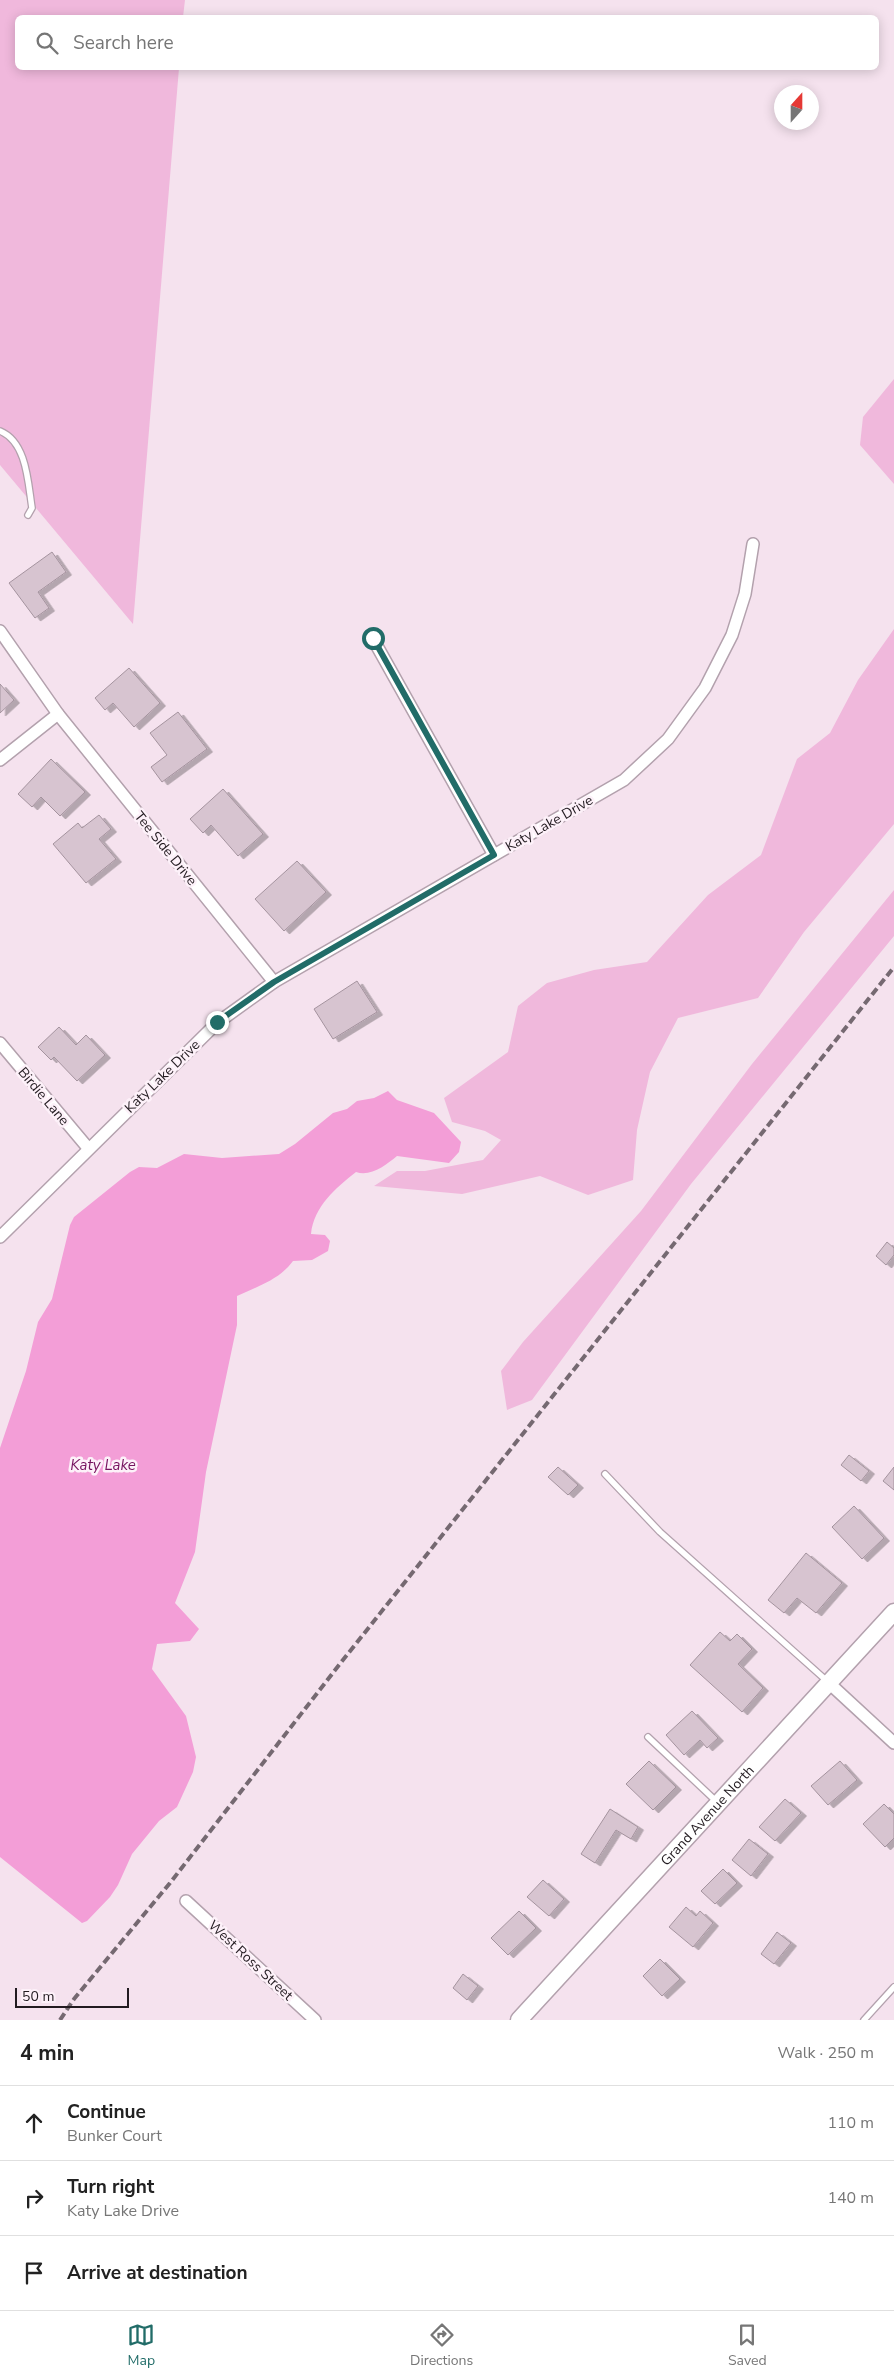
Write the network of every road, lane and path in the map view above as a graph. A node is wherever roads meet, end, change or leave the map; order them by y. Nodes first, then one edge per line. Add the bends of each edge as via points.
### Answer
1 (0, 431) edge
2 (28, 515) dead end
3 (753, 544) dead end
4 (0, 631) edge
5 (373, 638) dead end
6 (58, 714) junction
7 (0, 760) edge
8 (494, 855) junction
9 (274, 982) junction
10 (0, 1043) edge
11 (88, 1148) junction
12 (0, 1237) edge
13 (606, 1474) dead end
14 (894, 1612) edge
15 (829, 1683) junction
16 (648, 1738) dead end
17 (894, 1743) edge
18 (718, 1803) junction
19 (186, 1901) dead end
20 (894, 1988) edge
21 (315, 2020) edge
22 (519, 2020) edge
23 (864, 2020) edge

1 - 2 lane via 13,439 20,451 32,508
3 - 8 street, Katy Lake Drive via 746,594 732,635 705,688 668,739 624,780
4 - 6 street, Tee Side Drive
5 - 8 street
6 - 7 street
6 - 9 street, Tee Side Drive
8 - 9 street, Katy Lake Drive
9 - 11 street, Katy Lake Drive via 217,1022
10 - 11 street, Birdie Lane
11 - 12 street, Katy Lake Drive
13 - 15 lane via 660,1532
14 - 15 main road, Grand Avenue North
15 - 17 street
15 - 18 main road, Grand Avenue North
16 - 18 lane
18 - 22 main road, Grand Avenue North
19 - 21 street, West Ross Street
20 - 23 lane

